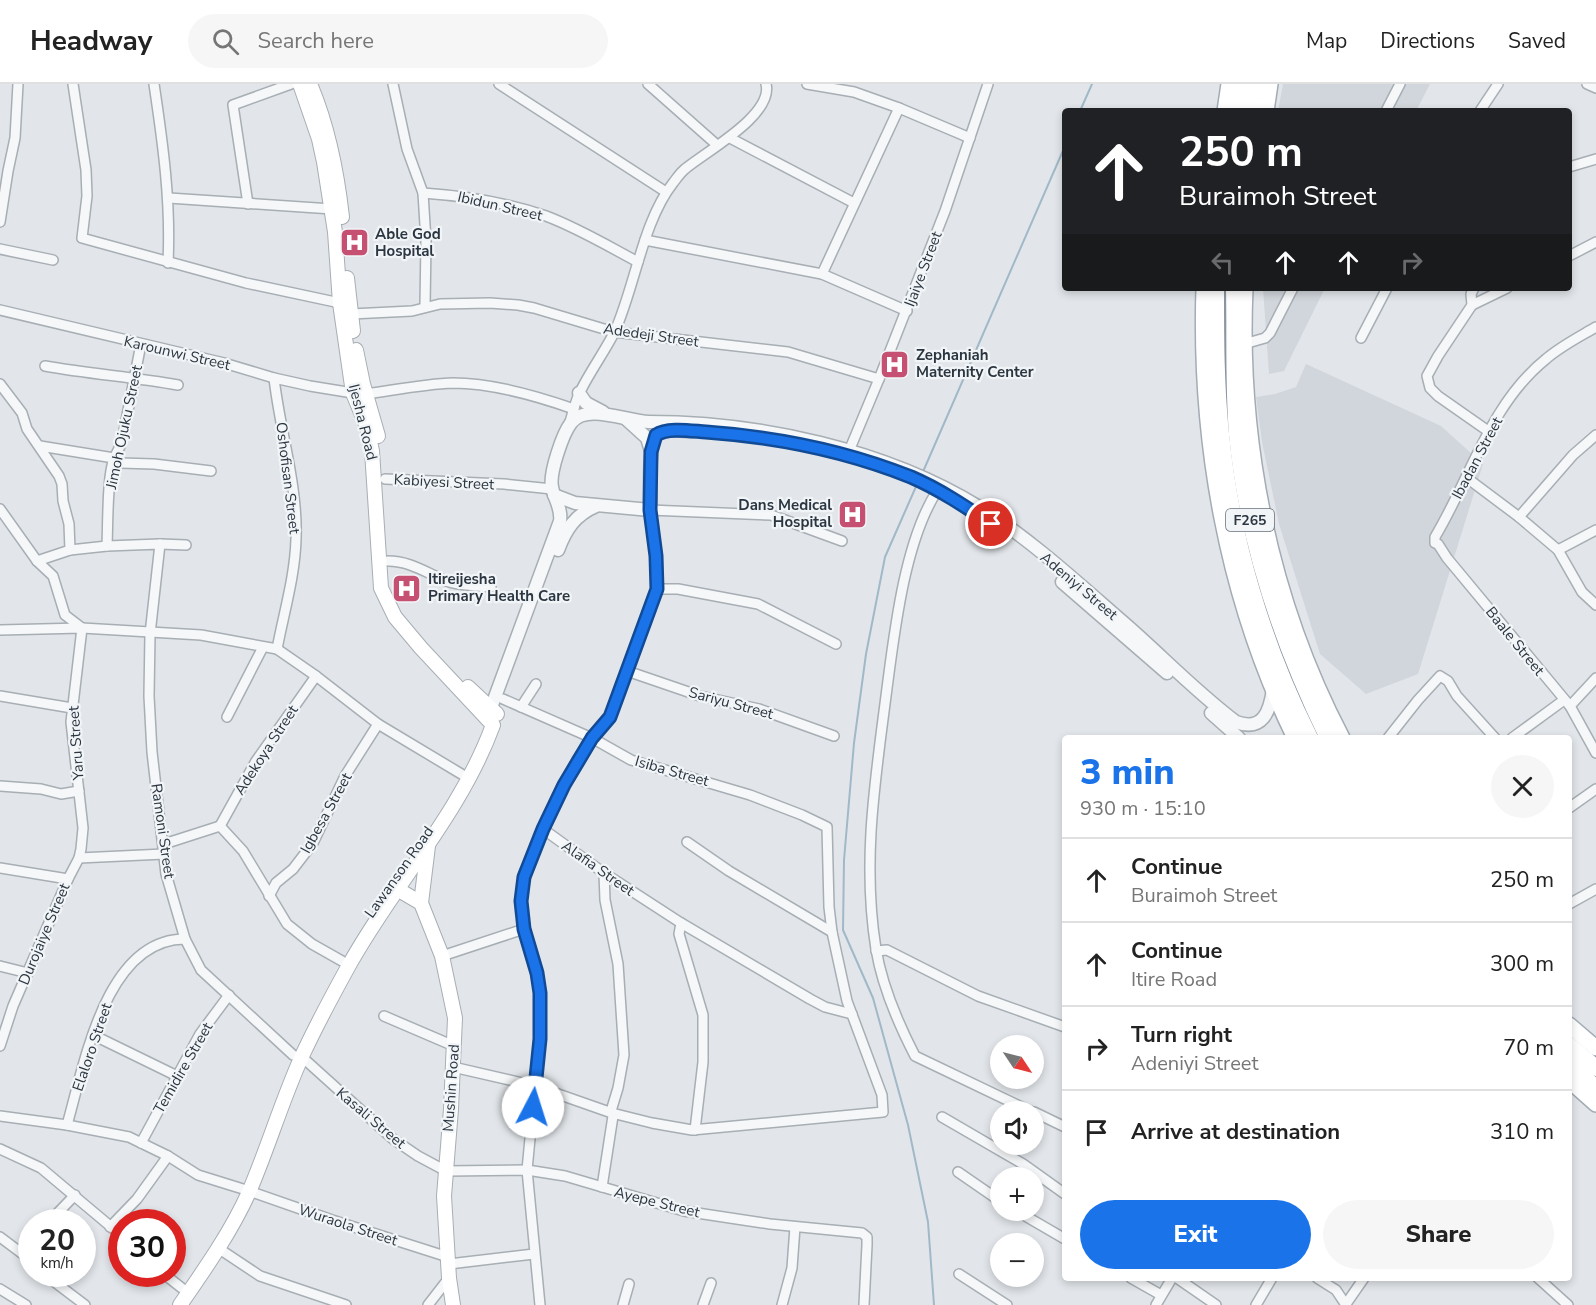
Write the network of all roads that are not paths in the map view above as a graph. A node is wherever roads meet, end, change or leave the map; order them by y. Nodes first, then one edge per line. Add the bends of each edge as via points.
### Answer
1 (18, 84) edge
2 (73, 84) edge
3 (154, 84) edge
4 (291, 84) edge
5 (300, 84) edge
6 (310, 84) edge
7 (393, 84) edge
8 (499, 84) edge
9 (648, 84) edge
10 (766, 84) edge
11 (807, 84) edge
12 (988, 84) edge
13 (1229, 84) edge
14 (1241, 84) edge
15 (1255, 84) edge
16 (1270, 84) edge
17 (1400, 84) edge
18 (1498, 84) edge
19 (1587, 84) edge
20 (1596, 88) edge
21 (312, 100) junction
22 (899, 108) junction
23 (1225, 108) edge
24 (1237, 108) edge
25 (1251, 108) edge
26 (1266, 108) edge
27 (1388, 108) edge
28 (1482, 108) edge
29 (730, 138) junction
30 (970, 138) junction
31 (717, 145) junction
32 (1596, 159) edge
33 (1572, 166) edge
34 (4, 170) edge
35 (666, 192) junction
36 (423, 193) junction
37 (169, 198) junction
38 (854, 203) junction
39 (248, 204) junction
40 (332, 209) junction
41 (0, 222) edge
42 (645, 240) junction
43 (1596, 242) edge
44 (0, 249) edge
45 (1572, 254) edge
46 (53, 260) dead end
47 (638, 262) junction
48 (168, 263) junction
49 (822, 274) junction
50 (1204, 291) edge
51 (1216, 291) edge
52 (1234, 291) edge
53 (1245, 291) edge
54 (1291, 291) edge
55 (1385, 291) edge
56 (1472, 291) edge
57 (1501, 291) edge
58 (340, 303) junction
59 (1472, 305) junction
60 (425, 307) junction
61 (0, 310) edge
62 (907, 311) junction
63 (351, 314) junction
64 (1596, 327) edge
65 (614, 332) junction
66 (1361, 338) dead end
67 (141, 344) junction
68 (1244, 344) junction
69 (45, 366) dead end
70 (134, 377) junction
71 (274, 378) junction
72 (879, 379) junction
73 (0, 384) edge
74 (178, 385) dead end
75 (360, 393) junction
76 (579, 393) junction
77 (574, 409) junction
78 (613, 416) junction
79 (627, 419) junction
80 (569, 425) junction
81 (1488, 431) junction
82 (1596, 435) edge
83 (40, 446) junction
84 (849, 451) junction
85 (651, 452) junction
86 (114, 458) junction
87 (892, 468) junction
88 (211, 471) dead end
89 (1467, 478) junction
90 (384, 479) junction
91 (936, 488) junction
92 (553, 492) junction
93 (599, 504) junction
94 (0, 509) edge
95 (650, 510) junction
96 (1519, 517) junction
97 (1596, 530) edge
98 (1438, 531) joint
99 (842, 541) dead end
100 (159, 544) junction
101 (186, 545) dead end
102 (107, 546) junction
103 (1558, 549) junction
104 (70, 550) junction
105 (38, 561) junction
106 (387, 561) junction
107 (491, 587) dead end
108 (657, 589) junction
109 (1596, 605) edge
110 (82, 628) junction
111 (0, 630) edge
112 (150, 634) junction
113 (836, 644) dead end
114 (424, 646) junction
115 (263, 647) junction
116 (277, 649) junction
117 (627, 671) junction
118 (316, 676) junction
119 (1596, 678) edge
120 (536, 684) dead end
121 (1273, 689) junction
122 (0, 696) edge
123 (503, 699) junction
124 (1567, 703) junction
125 (521, 707) junction
126 (72, 708) junction
127 (227, 717) dead end
128 (492, 717) junction
129 (378, 724) junction
130 (1236, 735) edge
131 (1294, 735) edge
132 (1308, 735) edge
133 (1327, 735) edge
134 (1340, 735) edge
135 (1390, 735) edge
136 (1492, 735) edge
137 (1517, 735) edge
138 (834, 736) dead end
139 (592, 738) junction
140 (1596, 753) edge
141 (463, 775) junction
142 (0, 786) edge
143 (1596, 789) edge
144 (79, 791) junction
145 (1572, 806) edge
146 (219, 826) junction
147 (543, 829) junction
148 (687, 842) dead end
149 (428, 844) junction
150 (164, 849) junction
151 (79, 858) junction
152 (0, 868) edge
153 (604, 873) junction
154 (68, 879) junction
155 (397, 889) junction
156 (1596, 889) edge
157 (269, 896) junction
158 (1572, 902) edge
159 (421, 903) junction
160 (681, 923) junction
161 (524, 929) junction
162 (832, 932) junction
163 (185, 939) junction
164 (876, 951) junction
165 (442, 956) junction
166 (342, 962) junction
167 (0, 966) edge
168 (28, 973) junction
169 (229, 995) junction
170 (852, 1014) junction
171 (384, 1016) dead end
172 (1062, 1026) edge
173 (1572, 1028) edge
174 (93, 1035) junction
175 (0, 1046) edge
176 (454, 1046) junction
177 (1572, 1048) edge
178 (1596, 1048) edge
179 (298, 1056) junction
180 (453, 1068) junction
181 (1572, 1068) edge
182 (1596, 1068) edge
183 (177, 1076) junction
184 (1572, 1083) edge
185 (535, 1086) junction
186 (1596, 1088) edge
187 (1010, 1101) edge
188 (1596, 1104) edge
189 (612, 1113) junction
190 (0, 1116) edge
191 (942, 1117) dead end
192 (1044, 1117) edge
193 (67, 1125) junction
194 (1062, 1126) edge
195 (695, 1130) junction
196 (141, 1143) junction
197 (0, 1149) edge
198 (168, 1156) junction
199 (527, 1170) junction
200 (446, 1171) junction
201 (958, 1172) dead end
202 (602, 1187) junction
203 (246, 1190) junction
204 (1062, 1192) edge
205 (990, 1194) edge
206 (75, 1195) junction
207 (62, 1209) edge
208 (127, 1209) edge
209 (1035, 1221) edge
210 (108, 1225) edge
211 (795, 1227) junction
212 (0, 1237) edge
213 (1062, 1237) edge
214 (218, 1248) junction
215 (18, 1250) edge
216 (534, 1254) junction
217 (448, 1260) junction
218 (959, 1274) dead end
219 (449, 1278) junction
220 (1136, 1281) edge
221 (1170, 1281) edge
222 (1181, 1281) edge
223 (1270, 1281) edge
224 (1322, 1281) edge
225 (1362, 1281) edge
226 (1541, 1281) edge
227 (711, 1283) dead end
228 (629, 1284) dead end
229 (61, 1287) edge
230 (180, 1287) edge
231 (0, 1289) edge
232 (183, 1289) junction
233 (1161, 1295) junction
234 (83, 1304) edge
235 (1346, 1304) edge
236 (26, 1305) edge
237 (174, 1305) edge
238 (180, 1305) edge
239 (346, 1305) edge
240 (428, 1305) edge
241 (453, 1305) edge
242 (540, 1305) edge
243 (623, 1305) edge
244 (704, 1305) edge
245 (782, 1305) edge
246 (864, 1305) edge
247 (1007, 1305) edge
248 (1156, 1305) edge
249 (1216, 1305) edge
250 (1256, 1305) edge
251 (1568, 1305) edge

1 - 34 street via 15,138
2 - 48 street via 86,170 82,238
3 - 37 street
4 - 39 street via 233,105
5 - 21 main road, Ijesha Road
6 - 21 main road, Ijesha Road
7 - 36 street via 407,149
8 - 35 street
9 - 31 street
10 - 29 street via 768,90 759,108
11 - 22 street via 854,92
12 - 30 street, Ijaiye Street
13 - 23 main road
14 - 24 highway
15 - 25 highway
16 - 26 main road
17 - 27 street
18 - 28 street
19 - 20 street
21 - 40 main road, Ijesha Road
21 - 63 main road, Ijesha Road via 326,130 338,184
22 - 30 street
22 - 38 street
29 - 31 street
29 - 38 street
30 - 62 street, Ijaiye Street
31 - 35 street via 683,170
32 - 33 street
34 - 41 street
35 - 42 street
36 - 47 street, Ibidun Street via 481,199 531,212 590,236
36 - 60 street
37 - 39 street
37 - 48 street
38 - 49 street
39 - 40 street
40 - 58 main road, Ijesha Road
42 - 47 street
42 - 49 street
43 - 45 street
44 - 46 street
47 - 65 street
48 - 58 street
49 - 62 street
50 - 121 main road via 1205,394 1220,510 1246,615
51 - 132 highway, F265 via 1216,374 1228,489 1263,623 1293,705
52 - 133 highway, F265 via 1237,433 1254,544 1290,651
53 - 68 main road
54 - 68 street via 1270,333
55 - 66 street
56 - 59 street
57 - 59 street
58 - 75 main road, Ijesha Road
59 - 81 street via 1427,376 1430,388 1438,396
60 - 63 street, Adedeji Street
60 - 65 street, Adedeji Street via 518,305
61 - 67 street, Karounwi Street
62 - 72 street, Ijaiye Street
63 - 75 main road, Ijesha Road
64 - 81 street, Ibadan Street via 1545,359 1522,383
65 - 72 street, Adedeji Street via 788,352
65 - 76 street
67 - 70 street, Jimoh Ojuku Street
67 - 71 street, Karounwi Street
68 - 134 main road via 1248,409 1272,551 1301,648
69 - 70 street
70 - 74 street
70 - 86 street, Jimoh Ojuku Street via 122,441
71 - 75 street, Karounwi Street
71 - 116 street, Oshofisan Street via 296,537
72 - 84 street, Ijaiye Street
73 - 83 street
75 - 77 street via 470,384
75 - 90 main road, Ijesha Road via 378,438
75 - 114 main road, Ijesha Road via 372,451 381,588 391,610
76 - 77 street
76 - 78 street via 594,409
77 - 80 street
78 - 79 street, Adeniyi Street
78 - 80 street, Adeniyi Street via 583,414
79 - 84 street, Adeniyi Street via 767,432
79 - 85 street via 647,438
80 - 92 street, Lawanson Road via 554,465
81 - 89 street, Ibadan Street
82 - 96 street via 1573,455
83 - 86 street
83 - 104 street via 62,484
84 - 87 street, Adeniyi Street
85 - 87 street, Adeniyi Street via 659,432 692,431 768,438
85 - 95 street
86 - 88 street via 120,463
86 - 102 street, Jimoh Ojuku Street
87 - 91 street, Adeniyi Street
89 - 96 street
89 - 98 street, Ibadan Street
90 - 92 street, Kabiyesi Street via 504,484
90 - 106 main road, Ijesha Road
91 - 121 street, Adeniyi Street via 980,507 1020,536 1236,722 1250,725 1261,721 1269,711
91 - 130 street, Adeniyi Street via 1014,541
91 - 164 street via 910,556 894,634 869,836
92 - 93 street via 575,503
92 - 128 street, Lawanson Road via 560,521
93 - 95 street
93 - 123 street via 575,519 560,543
94 - 105 street
95 - 99 street via 771,515
95 - 108 street
96 - 103 street
97 - 103 street
98 - 124 street, Baale Street via 1435,543 1446,558
100 - 101 street
100 - 102 street
100 - 112 street, Ramoni Street
102 - 104 street
103 - 109 street via 1582,592
104 - 105 street
105 - 110 street via 53,576 65,615
106 - 107 street via 402,562 451,582
106 - 114 main road, Ijesha Road via 394,600
108 - 113 street via 678,589 758,604
108 - 117 street
110 - 111 street
110 - 112 street
110 - 126 street, Yaru Street
112 - 115 street via 201,635
112 - 150 street, Ramoni Street via 150,723
114 - 128 main road, Ijesha Road
115 - 116 street
115 - 127 street
116 - 118 street
117 - 138 street, Sariyu Street via 699,696 759,709
117 - 139 street via 610,717
118 - 129 street
118 - 146 street, Adekoya Street via 256,761
119 - 124 street
120 - 125 street
121 - 131 main road
122 - 126 street
123 - 125 street, Isiba Street
123 - 128 street
124 - 137 street
124 - 140 street, Baale Street
125 - 139 street, Isiba Street
126 - 144 street, Yaru Street
128 - 141 main road, Lawanson Road
128 - 149 main road, Lawanson Road via 483,750 458,799
129 - 141 street
129 - 157 street, Igbesa Street via 345,776 313,843
135 - 136 street via 1440,676
139 - 147 street
139 - 162 street, Isiba Street via 631,760 750,795 827,827
141 - 166 main road, Lawanson Road via 358,931
142 - 144 street via 62,794
143 - 145 street
144 - 151 street, Yaru Street via 83,828
146 - 150 street
146 - 157 street via 243,851
147 - 153 street, Alafia Street
147 - 161 street via 524,877
148 - 162 street
149 - 155 main road, Lawanson Road
149 - 159 main road
150 - 151 street
150 - 163 street, Ramoni Street via 166,874
151 - 154 street, Durojaiye Street
152 - 154 street
153 - 160 street, Alafia Street
153 - 189 street via 605,900 618,964 624,1055
154 - 168 street, Durojaiye Street
155 - 159 main road
155 - 179 main road, Lawanson Road via 369,930
156 - 158 street
157 - 166 street via 287,924
159 - 165 main road, Mushin Road
160 - 170 street, Alafia Street via 810,999
160 - 195 street via 679,934 703,1015 703,1062
161 - 165 street
161 - 185 street via 540,993
162 - 170 street
163 - 169 street, Ramoni Street via 201,970
163 - 174 street, Elaloro Street via 171,939 132,963 103,1006
164 - 172 street via 887,950 978,996
164 - 187 street via 889,997 915,1056
165 - 176 main road, Mushin Road via 455,1018
166 - 179 main road, Lawanson Road
167 - 168 street
168 - 175 street, Durojaiye Street
169 - 179 street, Ramoni Street
169 - 183 street, Temidire Street via 200,1034
170 - 195 street via 882,1095 883,1112
171 - 176 street
173 - 178 main road
174 - 183 street
174 - 193 street, Elaloro Street
176 - 180 main road, Mushin Road
177 - 182 highway
179 - 200 street, Kasali Street via 393,1138
179 - 203 main road, Lawanson Road
180 - 185 street
180 - 200 main road, Mushin Road
181 - 186 highway
183 - 196 street, Temidire Street
184 - 188 main road
185 - 189 street
185 - 199 street
189 - 195 street
189 - 202 street
190 - 193 street, Wuraola Street
191 - 204 street
192 - 194 street
193 - 196 street, Wuraola Street
196 - 198 street, Wuraola Street
197 - 206 street via 41,1168
198 - 203 street, Wuraola Street via 198,1175
198 - 208 street
199 - 200 street, Ayepe Street
199 - 202 street, Ayepe Street
199 - 216 street
200 - 217 main road, Mushin Road
201 - 205 street
202 - 211 street, Ayepe Street via 684,1211
203 - 214 main road, Lawanson Road
203 - 217 street, Wuraola Street
203 - 232 main road, Lawanson Road
206 - 207 street
206 - 210 street
209 - 213 street
211 - 245 street via 792,1268
211 - 246 street, Ayepe Street via 862,1233 867,1237
212 - 215 street
214 - 238 main road, Lawanson Road
214 - 239 street via 260,1276
216 - 217 street
216 - 242 street
217 - 219 main road, Mushin Road
218 - 247 street
219 - 240 street
219 - 241 main road, Mushin Road
220 - 233 street
221 - 233 street
222 - 249 street
223 - 250 street
224 - 235 street via 1336,1290
225 - 235 street
226 - 251 street
227 - 244 street
228 - 243 street
229 - 234 street
230 - 232 street
231 - 236 street
232 - 237 main road, Lawanson Road
233 - 248 street

